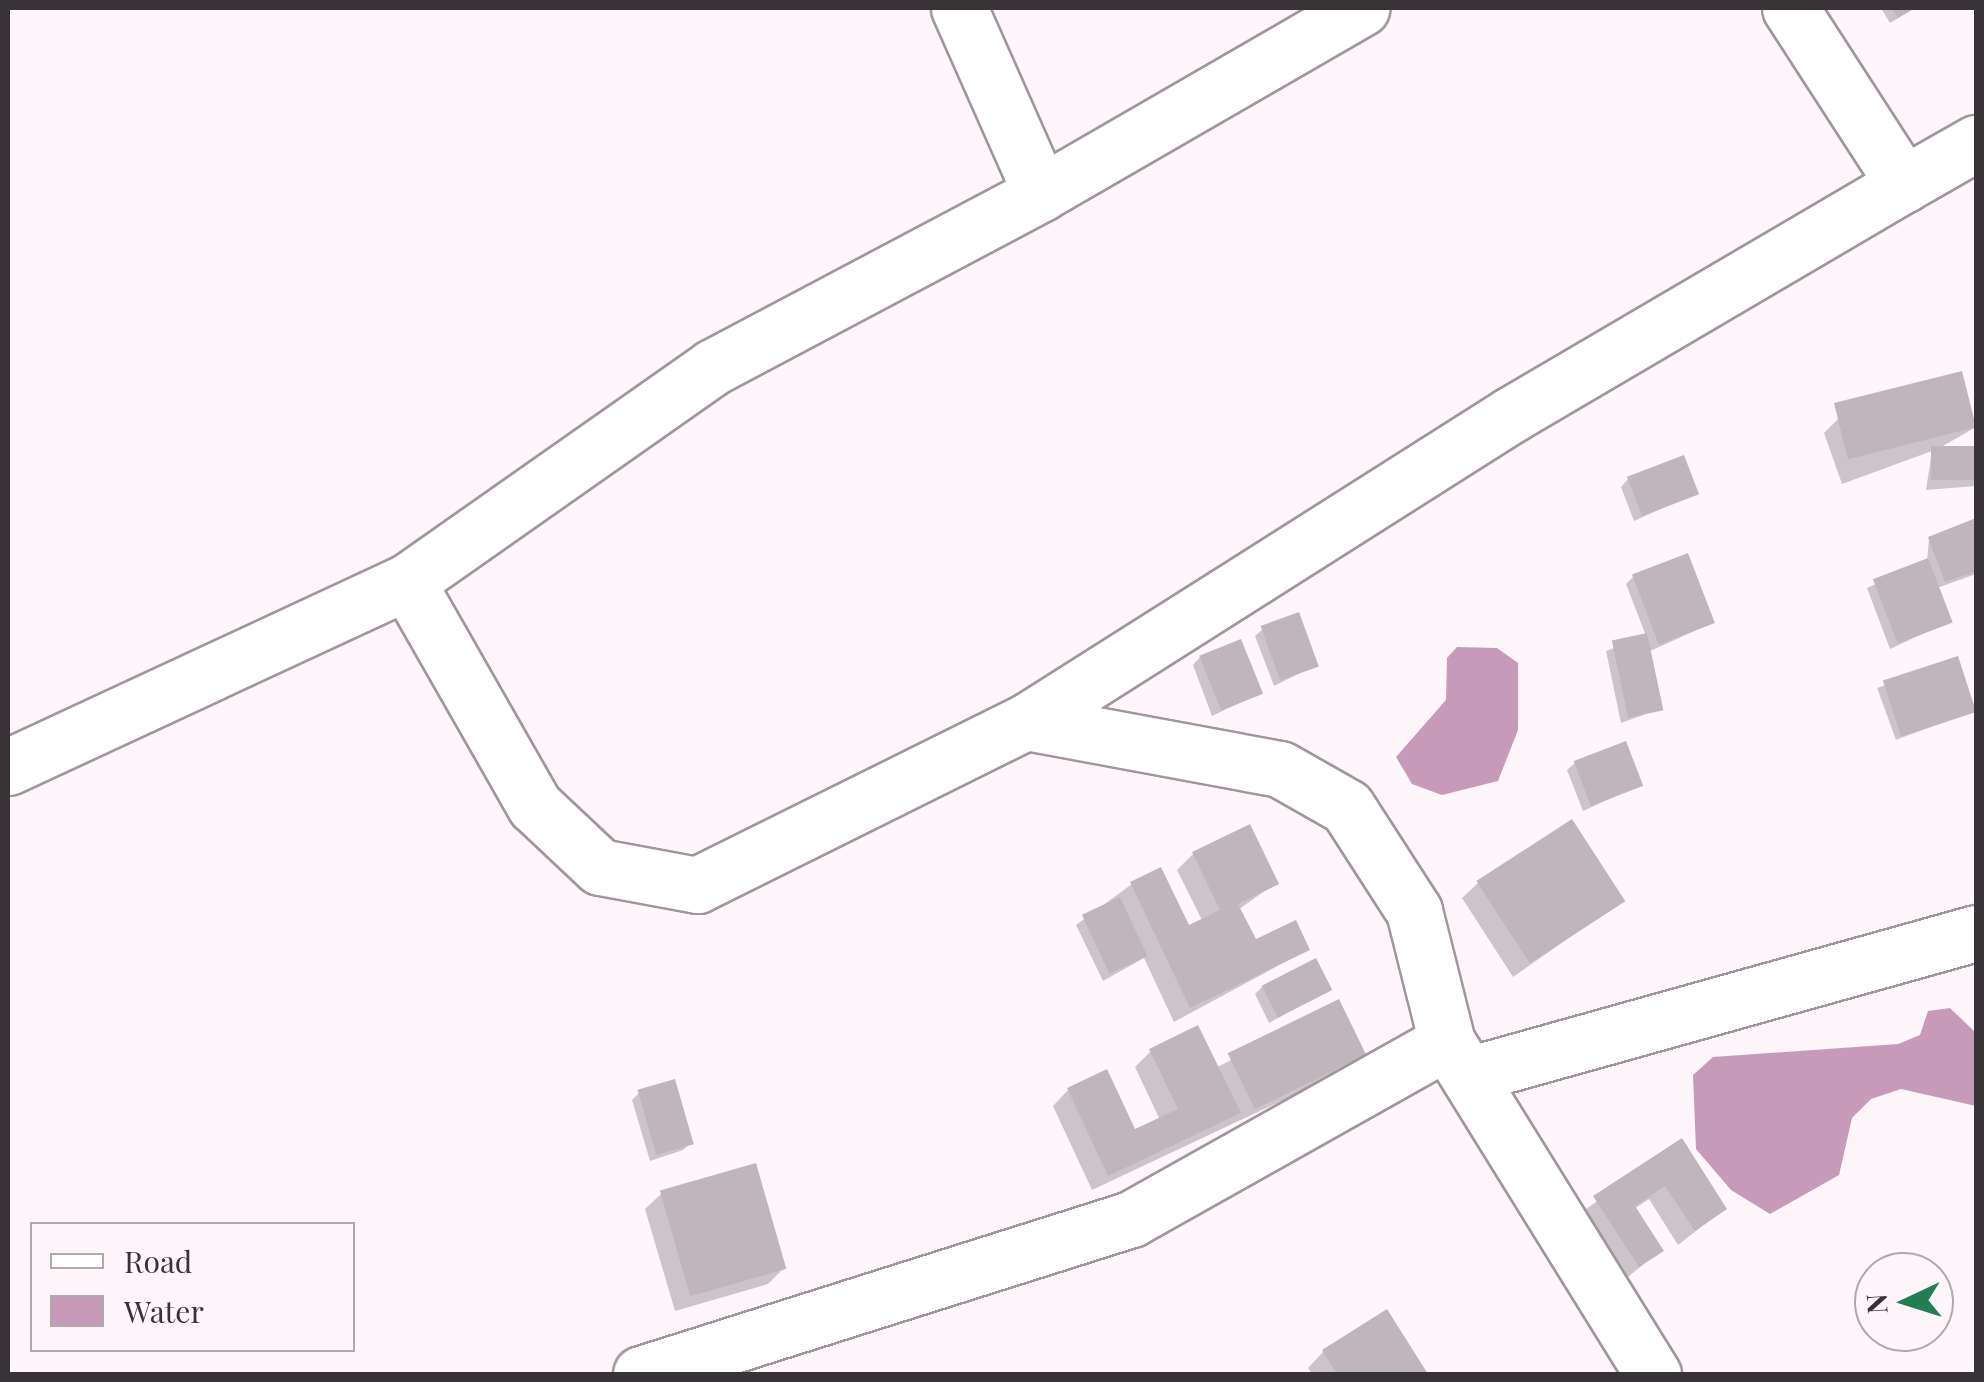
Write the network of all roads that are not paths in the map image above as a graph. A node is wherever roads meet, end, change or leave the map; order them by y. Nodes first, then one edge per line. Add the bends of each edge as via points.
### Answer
1 (959, 8) edge
2 (1362, 8) edge
3 (1790, 8) edge
4 (1976, 144) edge
5 (1904, 184) junction
6 (1042, 193) junction
7 (406, 582) junction
8 (1026, 722) junction
9 (8, 766) edge
10 (1976, 933) edge
11 (1458, 1059) junction
12 (764, 1358) edge
13 (641, 1374) edge
14 (1653, 1374) edge

1 - 6 street
2 - 6 street
3 - 5 street
4 - 5 street
5 - 8 street via 1512,414
6 - 7 street via 713,368
7 - 8 street via 535,806 600,868 698,886
7 - 9 street
8 - 11 street via 1280,769 1347,806 1414,911
10 - 11 street
11 - 12 street via 1131,1219
11 - 14 street
12 - 13 street

